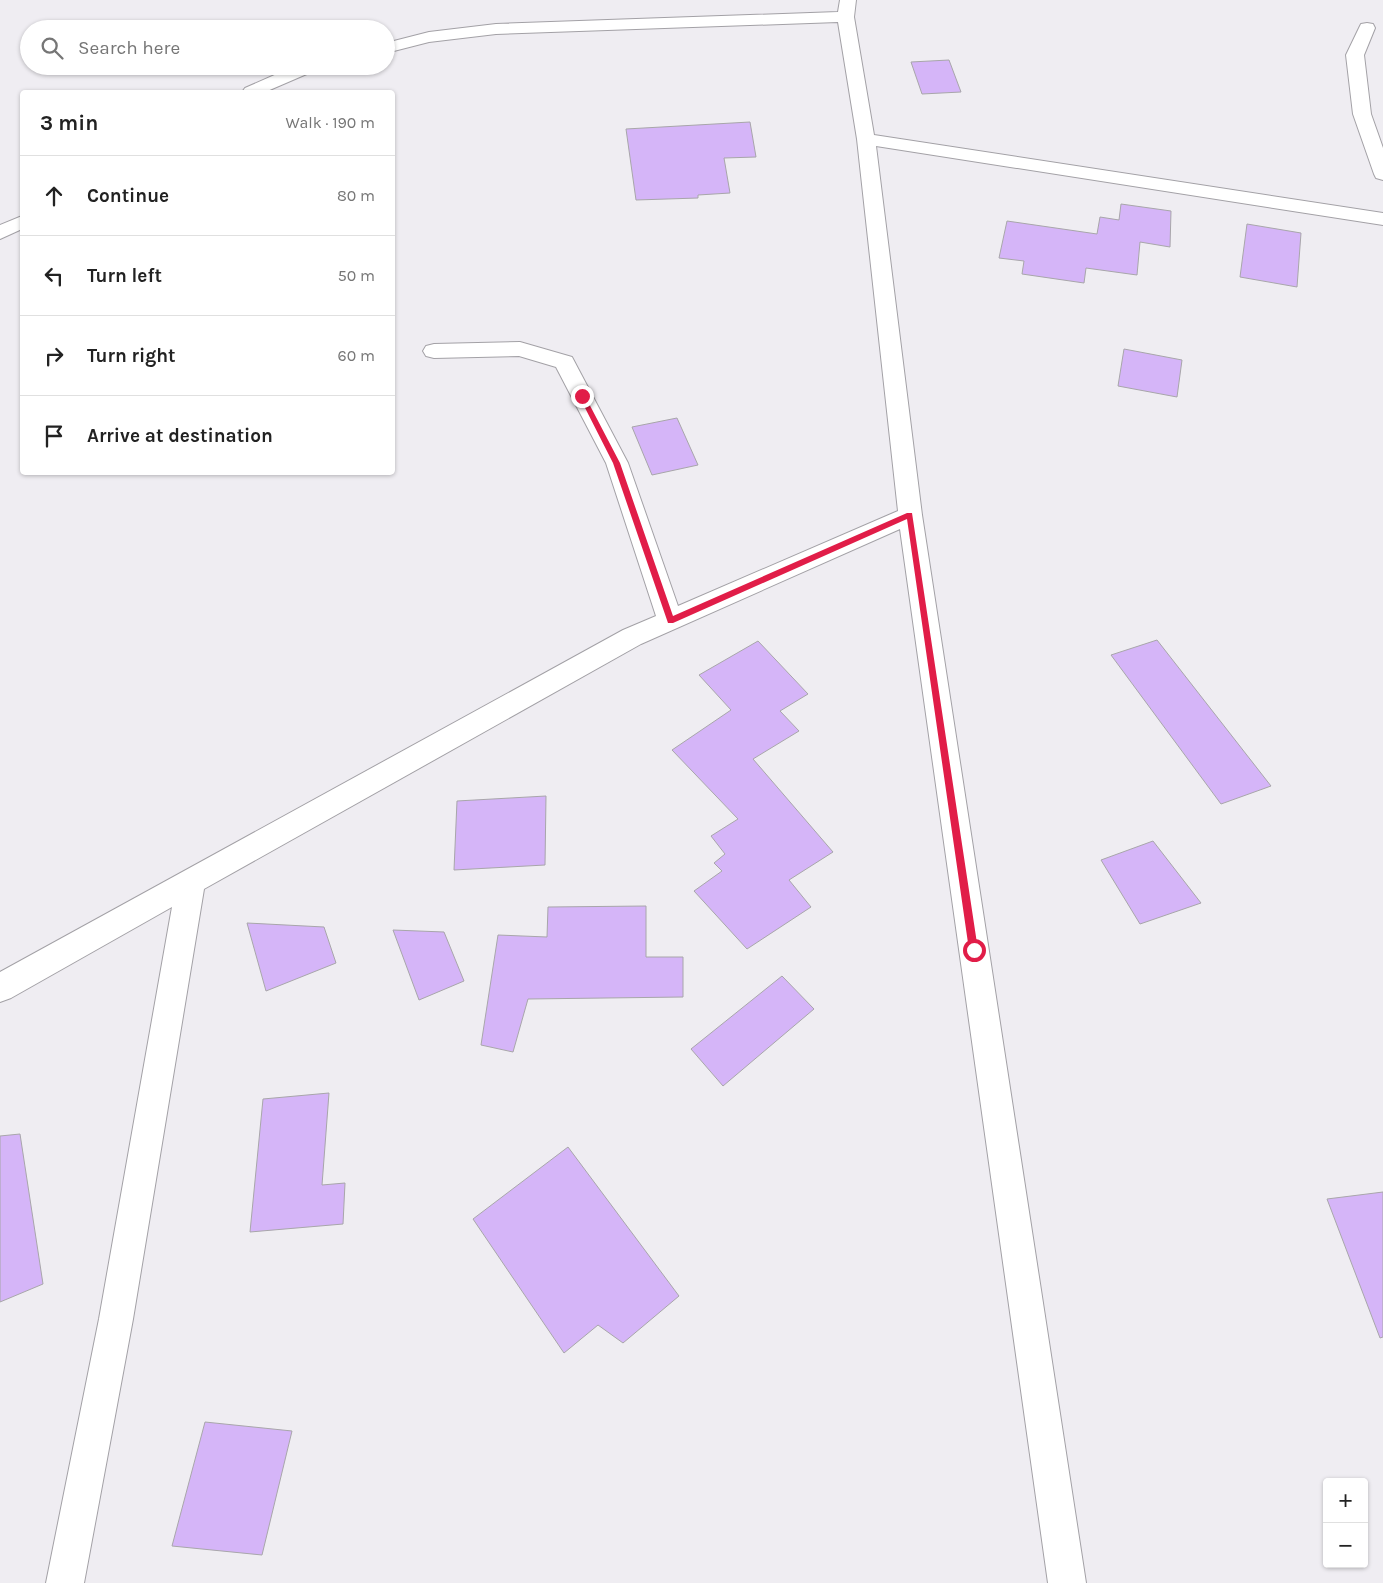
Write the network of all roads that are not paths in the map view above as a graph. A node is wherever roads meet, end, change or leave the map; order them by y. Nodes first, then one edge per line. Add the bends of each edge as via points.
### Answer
1 (847, 8) edge
2 (1367, 28) dead end
3 (395, 46) edge
4 (290, 75) edge
5 (256, 90) edge
6 (866, 139) junction
7 (1383, 174) edge
8 (1383, 219) edge
9 (20, 223) edge
10 (0, 232) edge
11 (434, 351) dead end
12 (910, 515) junction
13 (670, 621) junction
14 (191, 882) junction
15 (0, 988) edge
16 (65, 1583) edge
17 (1067, 1583) edge

1 - 3 street via 496,29 429,37
1 - 6 street
2 - 7 street via 1355,55 1362,114
4 - 5 street
6 - 8 street
6 - 12 street
9 - 10 street
11 - 13 street via 520,349 564,362 617,463
12 - 13 street
12 - 17 street
13 - 14 street via 632,637
14 - 15 street
14 - 16 street via 116,1319

